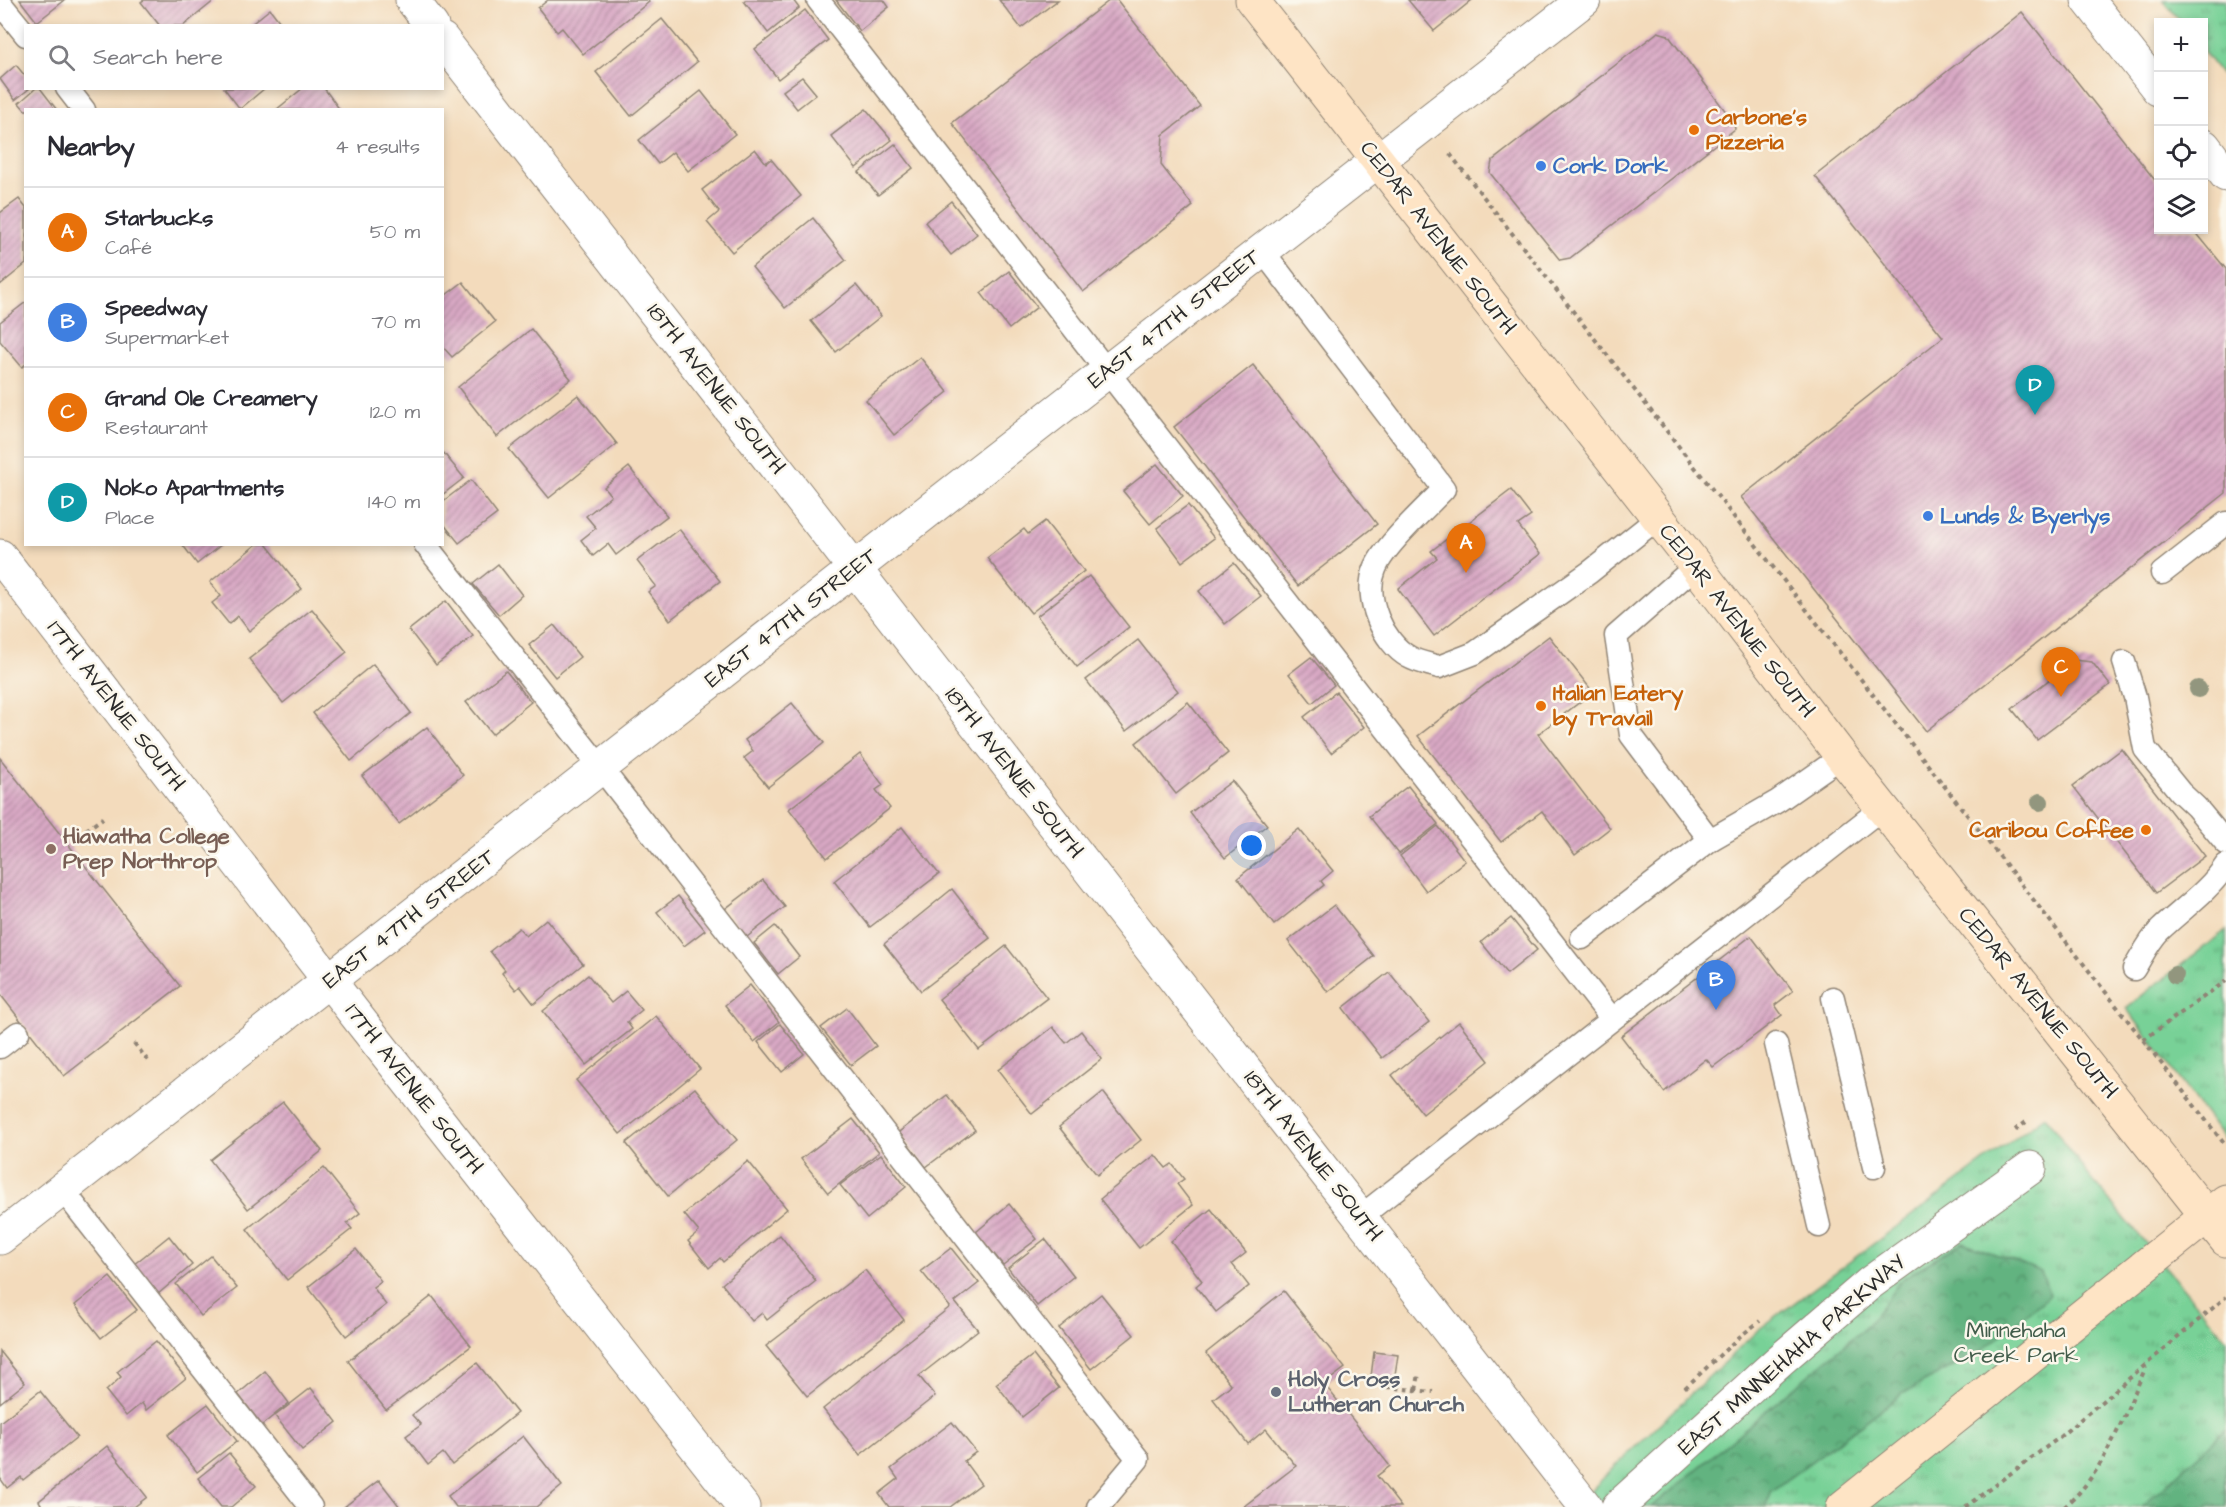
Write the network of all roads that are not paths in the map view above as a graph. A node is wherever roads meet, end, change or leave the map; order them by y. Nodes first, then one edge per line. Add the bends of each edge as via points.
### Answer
1 (412, 0) edge
2 (818, 0) edge
3 (1252, 0) edge
4 (1584, 0) edge
5 (2088, 0) edge
6 (0, 3) edge
7 (430, 24) edge
8 (24, 33) edge
9 (444, 42) edge
10 (2154, 84) edge
11 (69, 90) edge
12 (82, 108) edge
13 (2208, 151) edge
14 (1377, 160) junction
15 (2226, 175) edge
16 (1262, 250) junction
17 (1107, 372) junction
18 (1658, 518) junction
19 (2226, 523) edge
20 (427, 546) edge
21 (0, 556) edge
22 (1696, 566) junction
23 (854, 568) junction
24 (2162, 573) dead end
25 (2124, 662) dead end
26 (1841, 757) junction
27 (601, 768) junction
28 (1882, 808) junction
29 (1710, 840) junction
30 (2226, 843) edge
31 (2226, 865) edge
32 (1582, 938) dead end
33 (2134, 969) dead end
34 (329, 981) junction
35 (1833, 998) dead end
36 (1612, 1019) junction
37 (18, 1033) dead end
38 (1776, 1044) dead end
39 (0, 1047) edge
40 (1874, 1167) dead end
41 (2030, 1168) dead end
42 (62, 1190) junction
43 (1360, 1217) junction
44 (2220, 1219) edge
45 (1819, 1226) dead end
46 (0, 1238) edge
47 (311, 1507) edge
48 (743, 1507) edge
49 (1098, 1507) edge
50 (1586, 1507) edge
51 (1618, 1507) edge
52 (1843, 1507) edge

1 - 7 street
2 - 17 lane
3 - 14 main road, CEDAR AVENUE SOUTH
4 - 14 street, EAST 47TH STREET
5 - 10 street
6 - 8 lane
9 - 23 street, 18TH AVENUE SOUTH
11 - 12 lane
13 - 15 street
14 - 16 street, EAST 47TH STREET
14 - 18 main road, CEDAR AVENUE SOUTH
16 - 17 street, EAST 47TH STREET
16 - 18 lane via 1444,489 1388,549 1372,580 1370,591 1377,619 1390,640 1408,657 1439,667 1475,652
17 - 23 street, EAST 47TH STREET
17 - 36 lane
18 - 22 main road, CEDAR AVENUE SOUTH
19 - 24 lane
20 - 27 lane
21 - 34 street, 17TH AVENUE SOUTH
22 - 26 main road, CEDAR AVENUE SOUTH
22 - 29 lane via 1616,636 1631,735
23 - 27 street, EAST 47TH STREET
23 - 43 street, 18TH AVENUE SOUTH
25 - 30 lane via 2145,749
26 - 28 main road, CEDAR AVENUE SOUTH
26 - 29 lane via 1778,801
27 - 34 street, EAST 47TH STREET
27 - 49 lane via 1138,1459
28 - 36 lane
28 - 44 main road, CEDAR AVENUE SOUTH
29 - 32 lane
31 - 33 lane via 2156,936
34 - 42 street, EAST 47TH STREET
34 - 48 street, 17TH AVENUE SOUTH
35 - 40 lane
36 - 43 lane
37 - 39 lane
38 - 45 lane
41 - 51 street, EAST MINNEHAHA PARKWAY via 1869,1283
42 - 46 street, EAST 47TH STREET
42 - 47 lane
43 - 50 street, 18TH AVENUE SOUTH
44 - 52 main road

